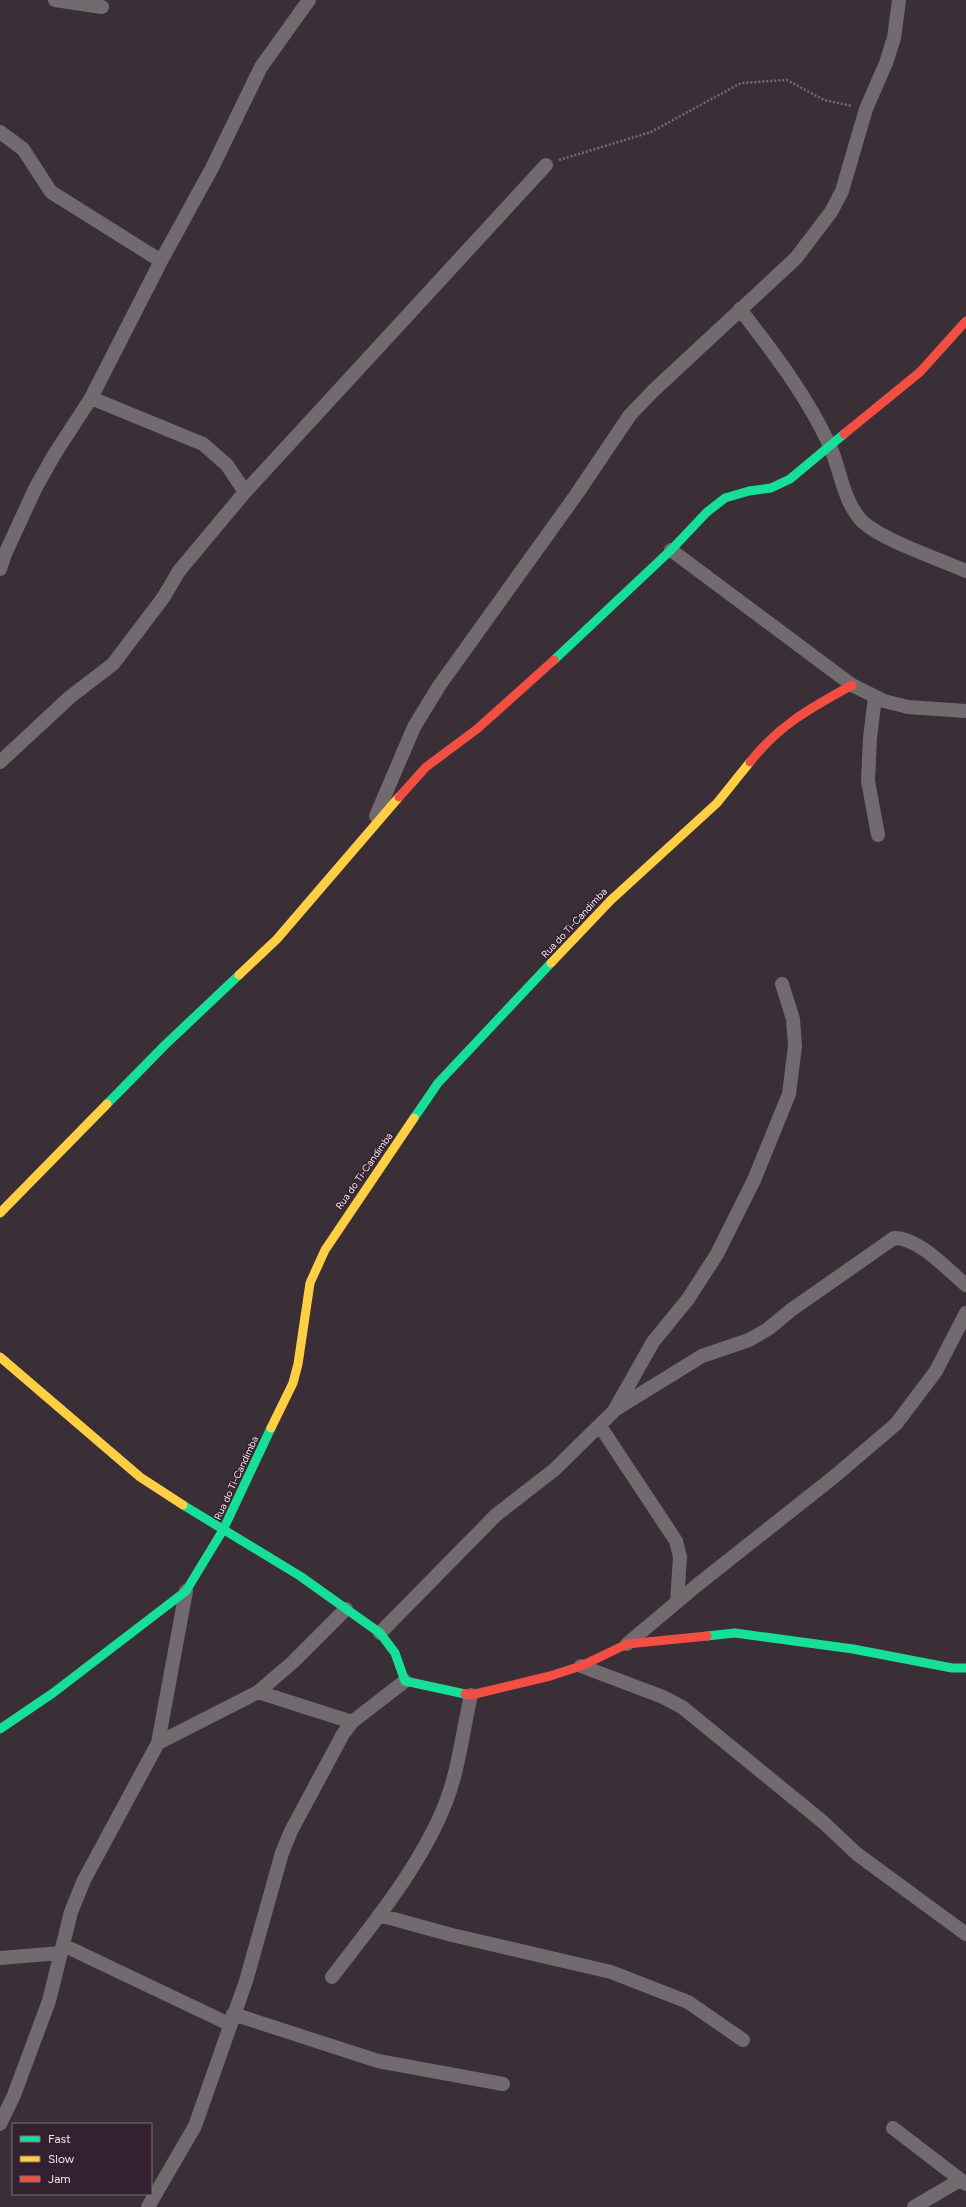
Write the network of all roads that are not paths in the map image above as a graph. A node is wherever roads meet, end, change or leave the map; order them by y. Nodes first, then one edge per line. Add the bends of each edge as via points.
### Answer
1 (55, 0) edge
2 (309, 0) edge
3 (899, 0) edge
4 (102, 7) dead end
5 (0, 132) edge
6 (546, 164) road end
7 (161, 261) junction
8 (740, 309) junction
9 (966, 321) edge
10 (91, 398) junction
11 (830, 446) junction
12 (245, 492) junction
13 (670, 550) junction
14 (0, 569) edge
15 (966, 571) edge
16 (852, 685) junction
17 (875, 697) junction
18 (966, 711) edge
19 (0, 762) edge
20 (372, 827) junction
21 (878, 835) dead end
22 (782, 984) dead end
23 (0, 1213) edge
24 (966, 1285) edge
25 (966, 1312) edge
26 (0, 1357) edge
27 (614, 1411) junction
28 (600, 1426) junction
29 (223, 1530) junction
30 (186, 1591) junction
31 (677, 1602) junction
32 (346, 1609) junction
33 (380, 1633) junction
34 (628, 1644) junction
35 (581, 1666) junction
36 (966, 1668) edge
37 (405, 1682) junction
38 (258, 1692) junction
39 (471, 1695) junction
40 (352, 1722) junction
41 (0, 1729) edge
42 (158, 1743) junction
43 (379, 1915) junction
44 (966, 1934) edge
45 (62, 1949) junction
46 (0, 1958) edge
47 (332, 1977) dead end
48 (231, 2019) junction
49 (743, 2040) dead end
50 (503, 2084) dead end
51 (0, 2124) edge
52 (893, 2128) dead end
53 (963, 2182) edge
54 (148, 2207) edge
55 (914, 2207) edge

1 - 4 street
2 - 7 street via 261,67 212,168
3 - 8 street via 894,38 886,64 866,109 842,190 831,212 796,258
5 - 7 street via 22,149 50,192
6 - 12 street
7 - 10 street
8 - 11 street via 793,380
8 - 20 street via 630,415 424,708
9 - 11 street via 920,372
10 - 12 street via 203,444 227,465
10 - 14 street via 36,487
11 - 13 street via 790,479 771,488 726,498 694,523
11 - 15 street via 850,501 860,519 874,532
12 - 19 street via 179,571 144,625 113,664 70,697
13 - 16 street
13 - 20 street via 476,729 426,767
16 - 17 street
16 - 29 street, Rua do Ti-Candimba via 805,712 766,742 716,803 611,900 438,1083 325,1250 310,1283 293,1383
17 - 18 street via 884,702 908,707
17 - 21 street via 868,781
20 - 23 street via 277,939 165,1045
22 - 27 street via 793,1019 795,1046 790,1094 754,1180 717,1254 688,1299 653,1342
24 - 27 street via 916,1244 903,1238 894,1238 749,1340 702,1356
25 - 31 street via 936,1370 896,1424
26 - 29 street via 140,1477
27 - 28 street
28 - 31 street via 676,1541 680,1557
28 - 33 street via 554,1470 496,1515
29 - 30 street, Rua do Ti-Candimba
29 - 32 street via 300,1576
30 - 41 street, Rua do Ti-Candimba via 53,1693
30 - 42 street
31 - 34 street
32 - 33 street
32 - 38 street via 293,1662
33 - 37 street via 395,1653
34 - 35 street
34 - 36 street via 735,1633 853,1649 932,1665
35 - 39 street
35 - 44 street via 663,1697 682,1707 857,1854
37 - 39 street
37 - 40 street
38 - 40 street
38 - 42 street
39 - 43 street via 446,1801 427,1841
40 - 48 street via 332,1752 282,1853 246,1981
42 - 45 street via 84,1880 71,1912
43 - 47 street
43 - 49 street via 452,1935 611,1972 688,2002
45 - 46 street
45 - 48 street
45 - 51 street via 49,2001 14,2096
48 - 50 street via 378,2060
48 - 54 street via 195,2126
52 - 53 street
53 - 55 street

